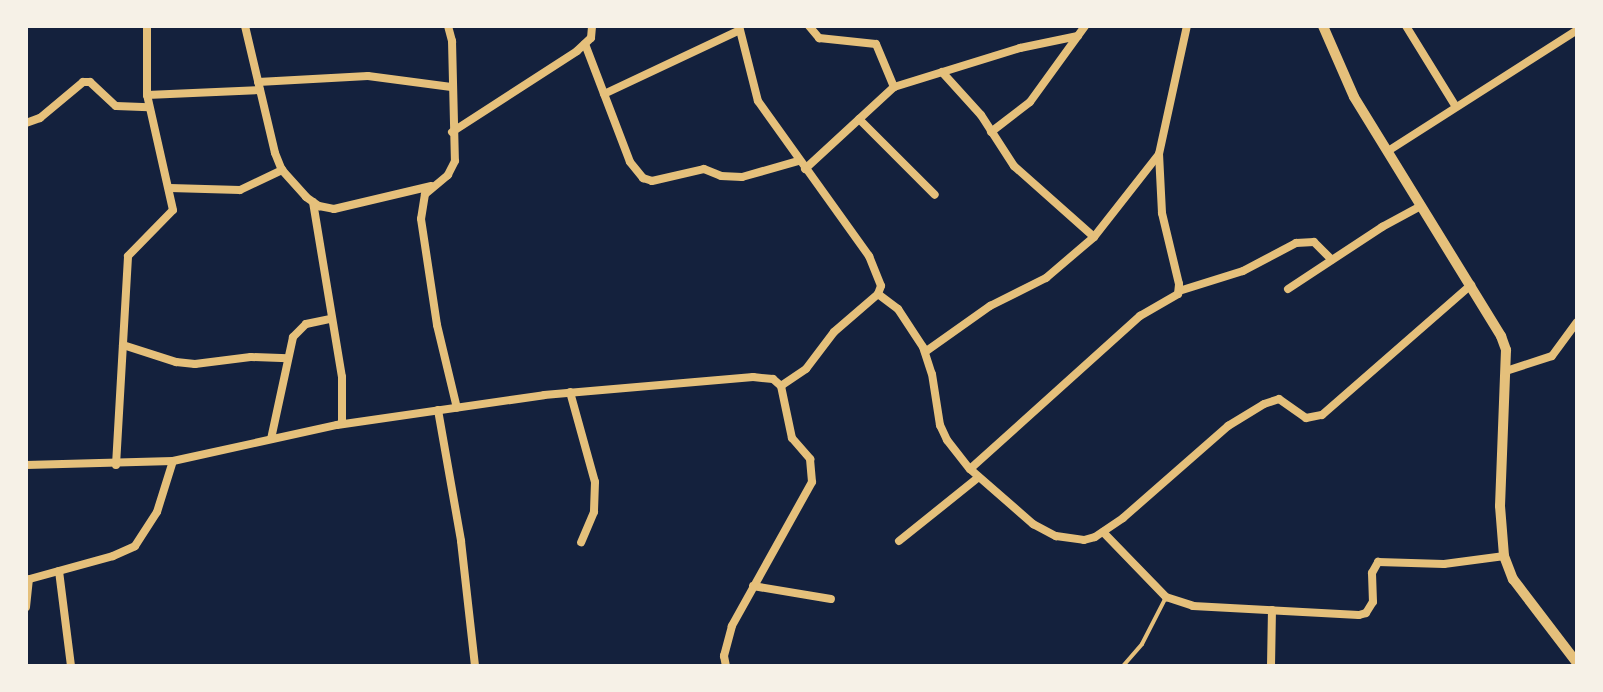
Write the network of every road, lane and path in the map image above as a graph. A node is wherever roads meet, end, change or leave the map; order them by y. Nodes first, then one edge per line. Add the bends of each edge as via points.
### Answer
1 (147, 26) edge
2 (245, 26) edge
3 (592, 26) edge
4 (809, 26) edge
5 (1085, 26) edge
6 (1187, 26) edge
7 (1323, 26) edge
8 (1406, 26) edge
9 (452, 28) edge
10 (740, 28) edge
11 (1577, 30) edge
12 (1078, 36) junction
13 (585, 44) junction
14 (942, 72) junction
15 (259, 86) junction
16 (451, 87) junction
17 (894, 87) junction
18 (604, 94) junction
19 (147, 95) junction
20 (149, 107) junction
21 (1456, 107) junction
22 (859, 119) junction
23 (26, 123) edge
24 (452, 132) junction
25 (991, 132) junction
26 (1388, 151) junction
27 (1159, 154) junction
28 (798, 161) junction
29 (805, 169) junction
30 (282, 170) junction
31 (432, 186) junction
32 (170, 188) junction
33 (935, 195) dead end
34 (313, 202) junction
35 (1419, 207) junction
36 (1094, 237) junction
37 (1332, 260) junction
38 (1471, 285) junction
39 (1288, 289) dead end
40 (1179, 291) junction
41 (878, 294) junction
42 (330, 319) junction
43 (1577, 322) edge
44 (123, 345) junction
45 (925, 352) junction
46 (288, 358) junction
47 (1506, 371) junction
48 (781, 386) junction
49 (570, 392) junction
50 (457, 408) junction
51 (438, 410) junction
52 (342, 424) junction
53 (271, 439) junction
54 (173, 461) junction
55 (26, 465) edge
56 (116, 465) junction
57 (970, 469) junction
58 (979, 477) junction
59 (1103, 532) junction
60 (899, 541) dead end
61 (581, 542) dead end
62 (1504, 556) junction
63 (59, 571) junction
64 (28, 579) edge
65 (753, 586) junction
66 (1166, 597) junction
67 (831, 599) dead end
68 (26, 607) edge
69 (1272, 610) junction
70 (1577, 663) edge
71 (71, 666) edge
72 (475, 666) edge
73 (726, 666) edge
74 (1123, 666) edge
75 (1271, 666) edge

1 - 19 street
2 - 15 street
3 - 13 street
4 - 17 street via 819,38 876,44
5 - 12 street
6 - 27 street
7 - 26 street via 1354,97
8 - 21 street
9 - 16 street
10 - 18 street
10 - 28 street via 758,101
11 - 21 street
12 - 14 street
12 - 25 street via 1030,102
13 - 18 street
13 - 24 street
14 - 17 street
14 - 25 street
15 - 16 street via 368,76
15 - 19 street
15 - 30 street
16 - 24 street
17 - 22 street
18 - 28 street via 630,162 652,181 704,169 742,177
19 - 20 street
20 - 23 street via 116,106 90,82 83,82 40,118
20 - 32 street
21 - 26 street
22 - 29 street
22 - 33 street
24 - 31 street via 452,168
25 - 36 street via 1014,166
26 - 35 street
27 - 36 street
27 - 40 street via 1162,213
28 - 29 street
29 - 41 street via 873,264 881,286
30 - 32 street via 240,190
30 - 34 street
31 - 34 street via 334,209
31 - 50 street via 421,203 421,219 437,325
32 - 44 street via 169,218 128,256
34 - 42 street
35 - 37 street
35 - 38 street
36 - 45 street via 1039,283 990,306
37 - 39 street
37 - 40 street via 1314,242 1296,243 1243,271
38 - 47 street via 1501,336
38 - 59 street via 1322,415 1306,418 1279,399 1264,404 1228,426
40 - 57 street via 1171,301 1140,316
41 - 45 street via 898,309
41 - 48 street via 834,332 806,369
42 - 46 street via 299,328
42 - 52 street via 342,377
43 - 47 street via 1552,356
44 - 46 street via 195,364
44 - 56 street
45 - 57 street via 940,425
46 - 53 street
47 - 62 street via 1500,506
48 - 49 street via 763,377
48 - 65 street via 789,431 810,459 812,482
49 - 50 street
49 - 61 street via 595,482 594,512
50 - 51 street
51 - 52 street
51 - 72 street via 461,541
52 - 53 street
53 - 54 street
54 - 56 street
54 - 63 street via 157,512 135,546
55 - 56 street
57 - 58 street
58 - 59 street via 1017,512 1056,536 1084,540
58 - 60 street
59 - 66 street
62 - 69 street via 1444,564 1378,562 1372,573 1373,602 1359,615
62 - 70 street via 1513,579
63 - 64 street
63 - 71 street
64 - 68 street
65 - 67 street
65 - 73 street via 732,626
66 - 69 street via 1193,606
66 - 74 lane via 1142,644
69 - 75 street

